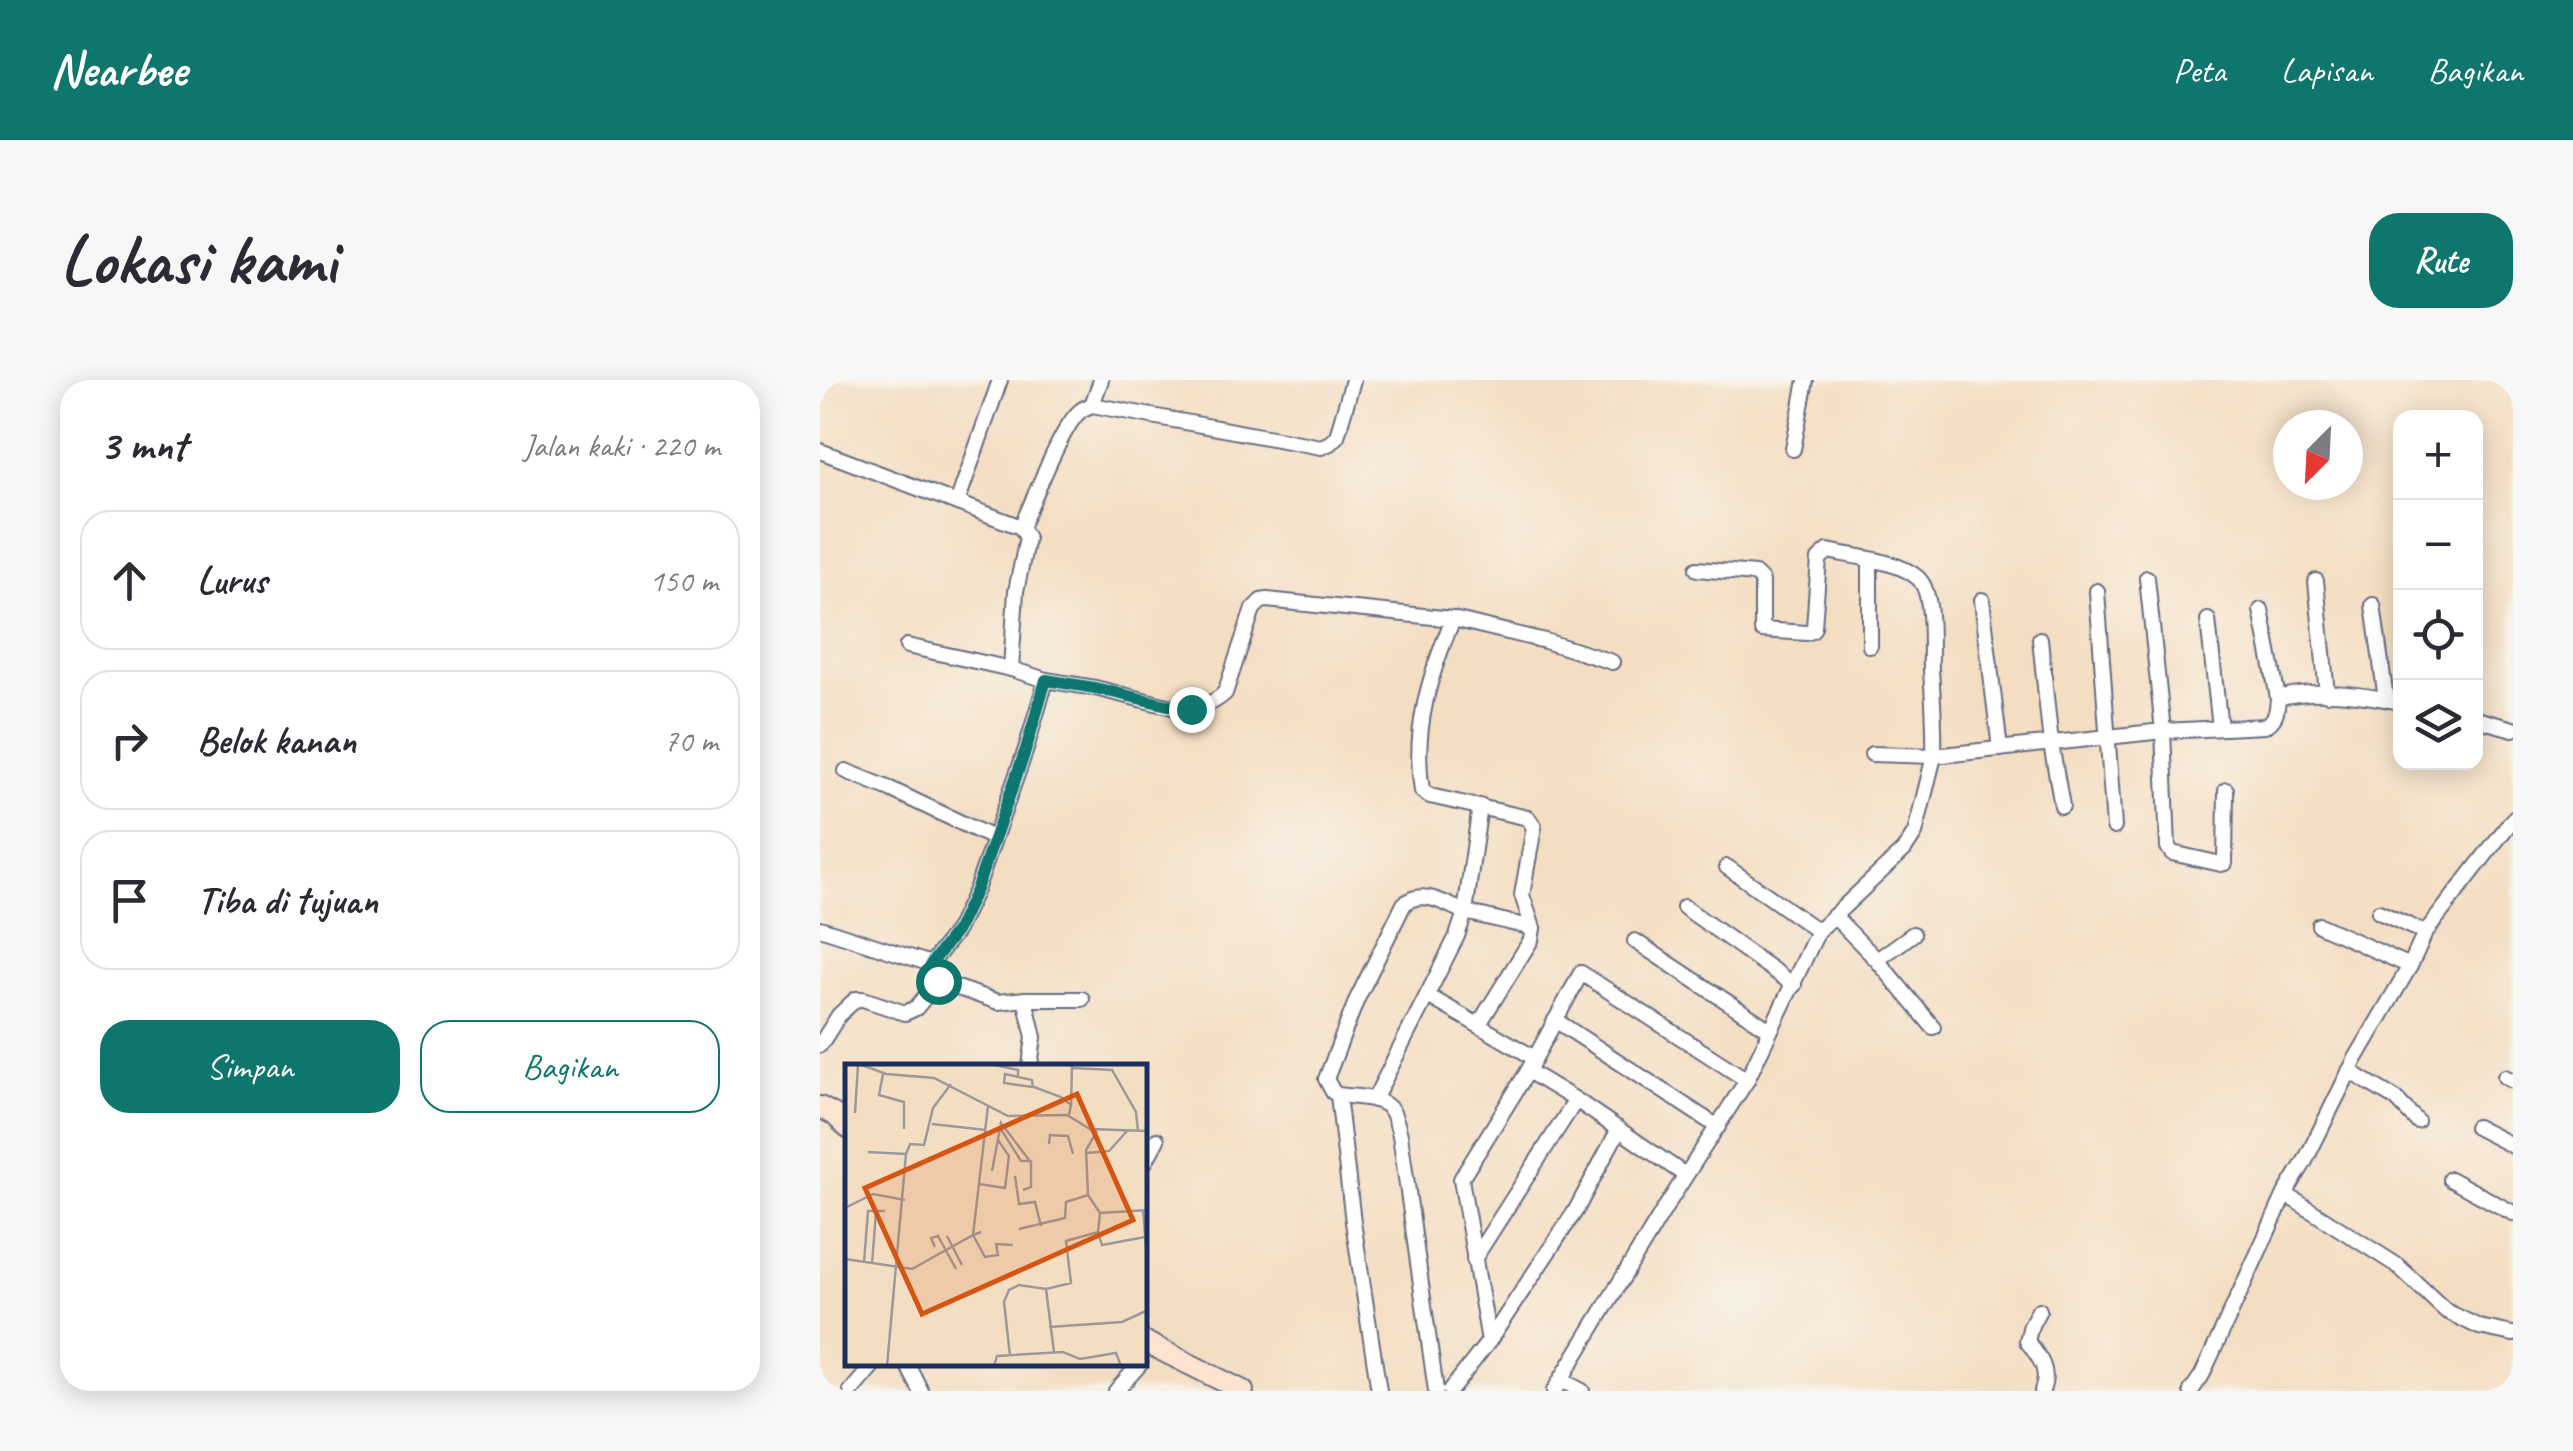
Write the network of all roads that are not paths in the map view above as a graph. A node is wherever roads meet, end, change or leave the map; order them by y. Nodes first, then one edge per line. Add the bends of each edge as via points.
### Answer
1 (1000, 380) edge
2 (1100, 380) edge
3 (1353, 380) edge
4 (1806, 380) edge
5 (1092, 405) junction
6 (1792, 449) dead end
7 (820, 451) edge
8 (957, 502) junction
9 (1022, 528) junction
10 (1870, 559) junction
11 (1697, 569) dead end
12 (2147, 578) dead end
13 (2316, 581) dead end
14 (2097, 591) dead end
15 (1982, 600) dead end
16 (2373, 606) dead end
17 (2261, 610) dead end
18 (1454, 619) junction
19 (2208, 620) dead end
20 (2040, 639) dead end
21 (907, 646) dead end
22 (1870, 646) dead end
23 (1612, 662) dead end
24 (1011, 670) junction
25 (1046, 680) junction
26 (2328, 694) junction
27 (2278, 698) junction
28 (2393, 700) edge
29 (2483, 721) edge
30 (2220, 728) junction
31 (2513, 729) edge
32 (2163, 731) junction
33 (2108, 737) junction
34 (2052, 744) junction
35 (2000, 748) junction
36 (1872, 754) dead end
37 (1934, 756) junction
38 (846, 771) dead end
39 (2226, 790) dead end
40 (1480, 806) junction
41 (2062, 806) dead end
42 (2513, 819) edge
43 (2114, 827) dead end
44 (993, 838) junction
45 (1728, 867) dead end
46 (1684, 907) dead end
47 (1465, 912) junction
48 (2379, 912) dead end
49 (1834, 916) junction
50 (2320, 925) dead end
51 (820, 928) edge
52 (1533, 928) junction
53 (1818, 931) junction
54 (2425, 933) junction
55 (1913, 934) dead end
56 (1635, 941) dead end
57 (1877, 960) junction
58 (2410, 966) junction
59 (932, 972) junction
60 (1794, 984) junction
61 (1428, 996) junction
62 (1082, 998) dead end
63 (1025, 999) junction
64 (1555, 1020) junction
65 (1479, 1024) junction
66 (1933, 1026) dead end
67 (1770, 1030) junction
68 (820, 1045) edge
69 (1030, 1064) edge
70 (1530, 1064) junction
71 (2349, 1072) junction
72 (1747, 1080) junction
73 (1338, 1095) junction
74 (1374, 1100) junction
75 (1576, 1100) junction
76 (820, 1107) edge
77 (2417, 1121) dead end
78 (845, 1125) edge
79 (1718, 1126) junction
80 (2476, 1126) dead end
81 (1619, 1129) junction
82 (1157, 1140) dead end
83 (2513, 1146) edge
84 (1148, 1156) edge
85 (1685, 1175) junction
86 (2450, 1180) dead end
87 (2284, 1194) junction
88 (2511, 1206) edge
89 (1474, 1259) junction
90 (2039, 1310) dead end
91 (2513, 1334) edge
92 (1489, 1341) junction
93 (1148, 1353) edge
94 (872, 1366) edge
95 (908, 1366) edge
96 (1135, 1366) edge
97 (1212, 1383) edge
98 (1558, 1386) edge
99 (851, 1391) edge
100 (921, 1391) edge
101 (1116, 1391) edge
102 (1243, 1391) edge
103 (1379, 1391) edge
104 (1436, 1391) edge
105 (1450, 1391) edge
106 (1582, 1391) edge
107 (2042, 1391) edge
108 (2191, 1391) edge

1 - 8 street
2 - 5 street
3 - 5 street via 1337,436 1320,446
4 - 6 street
5 - 9 street via 1074,418
7 - 8 street
8 - 9 street
9 - 24 street via 1028,538 1016,591
10 - 11 street via 1821,555 1814,627 1806,633 1762,630 1762,581 1756,574
10 - 22 street
10 - 37 street via 1916,576 1927,596
12 - 32 street
13 - 26 street
14 - 33 street
15 - 35 street
16 - 28 street
17 - 27 street
18 - 23 street
18 - 25 street via 1261,601 1225,693 1191,709
18 - 40 street via 1429,681 1418,738 1421,786 1430,796
19 - 30 street
20 - 34 street
21 - 24 street
24 - 25 street
25 - 44 street
26 - 27 street
26 - 28 street
27 - 30 street via 2265,726
29 - 31 street
30 - 32 street
32 - 33 street
32 - 39 street via 2172,853 2225,863
33 - 34 street
33 - 43 street
34 - 35 street
34 - 41 street
35 - 37 street
36 - 37 street
37 - 49 street via 1915,833
38 - 44 street
40 - 47 street
40 - 52 street via 1528,818 1534,826 1522,894
42 - 54 street
44 - 59 street via 976,890
45 - 53 street
46 - 60 street
47 - 52 street
47 - 61 street
47 - 73 street via 1425,896 1404,904 1356,999 1326,1079
48 - 54 street
49 - 53 street
49 - 57 street
50 - 58 street
51 - 59 street
52 - 65 street
53 - 60 street
54 - 58 street
55 - 57 street
56 - 67 street
57 - 66 street
58 - 71 street
59 - 63 street via 998,1002
59 - 68 street via 930,991 910,1012 856,999
60 - 67 street
61 - 65 street
61 - 74 street
62 - 63 street
63 - 69 street via 1034,1037
64 - 70 street
64 - 72 street via 1582,973
64 - 79 street
65 - 70 street
67 - 72 street
70 - 75 street
70 - 89 street via 1461,1178
71 - 77 street via 2396,1099
71 - 87 street
72 - 79 street
73 - 74 street
73 - 103 street
74 - 104 street via 1392,1112 1400,1135
75 - 81 street
75 - 89 street
76 - 78 street
79 - 85 street
80 - 83 street
81 - 85 street
81 - 92 street via 1576,1210
82 - 84 street
85 - 98 street
86 - 88 street
87 - 91 street via 2398,1266 2446,1311
87 - 108 street
89 - 92 street
90 - 107 street via 2028,1341 2044,1367
92 - 105 street
93 - 97 street
94 - 99 street
95 - 100 street
96 - 101 street
97 - 102 street
98 - 106 street

